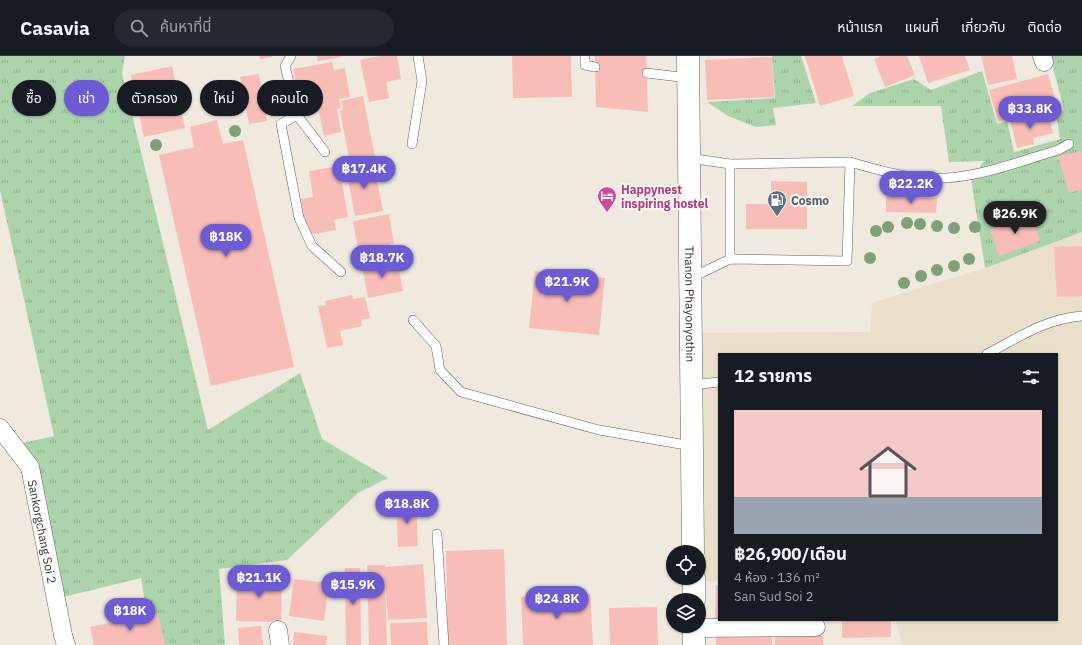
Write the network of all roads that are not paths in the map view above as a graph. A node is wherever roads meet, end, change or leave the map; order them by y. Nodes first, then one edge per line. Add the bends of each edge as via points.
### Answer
1 (291, 56) edge
2 (418, 56) edge
3 (585, 56) edge
4 (688, 56) edge
5 (595, 68) dead end
6 (647, 73) dead end
7 (688, 78) junction
8 (288, 80) edge
9 (295, 116) edge
10 (298, 116) edge
11 (412, 144) dead end
12 (1069, 144) dead end
13 (325, 152) dead end
14 (689, 158) junction
15 (850, 162) junction
16 (730, 164) junction
17 (730, 259) junction
18 (341, 272) dead end
19 (690, 278) junction
20 (1082, 316) edge
21 (413, 320) dead end
22 (989, 353) edge
23 (718, 382) edge
24 (692, 385) junction
25 (0, 428) edge
26 (692, 446) junction
27 (437, 534) dead end
28 (693, 545) edge
29 (816, 627) dead end
30 (706, 632) edge
31 (66, 645) edge
32 (444, 645) edge

1 - 8 lane via 285,66
2 - 11 lane via 422,81
3 - 5 lane via 585,65
4 - 7 main road, Thanon Phayonyothin
6 - 7 lane
7 - 14 main road, Thanon Phayonyothin
9 - 18 lane via 281,124 299,218 312,246
10 - 13 lane
12 - 15 lane via 1058,150 997,168 945,178 907,176
14 - 16 lane
14 - 19 main road, Thanon Phayonyothin
15 - 16 lane
15 - 17 lane via 847,261
16 - 17 lane
17 - 19 lane
19 - 24 main road, Thanon Phayonyothin
20 - 22 lane via 1063,318 1042,325
21 - 26 lane via 436,346 440,370 461,392 599,430
23 - 24 lane
24 - 26 main road, Thanon Phayonyothin
25 - 31 street, Sankorgchang Soi 2 via 30,467
26 - 28 main road, Thanon Phayonyothin
27 - 32 lane
29 - 30 street

